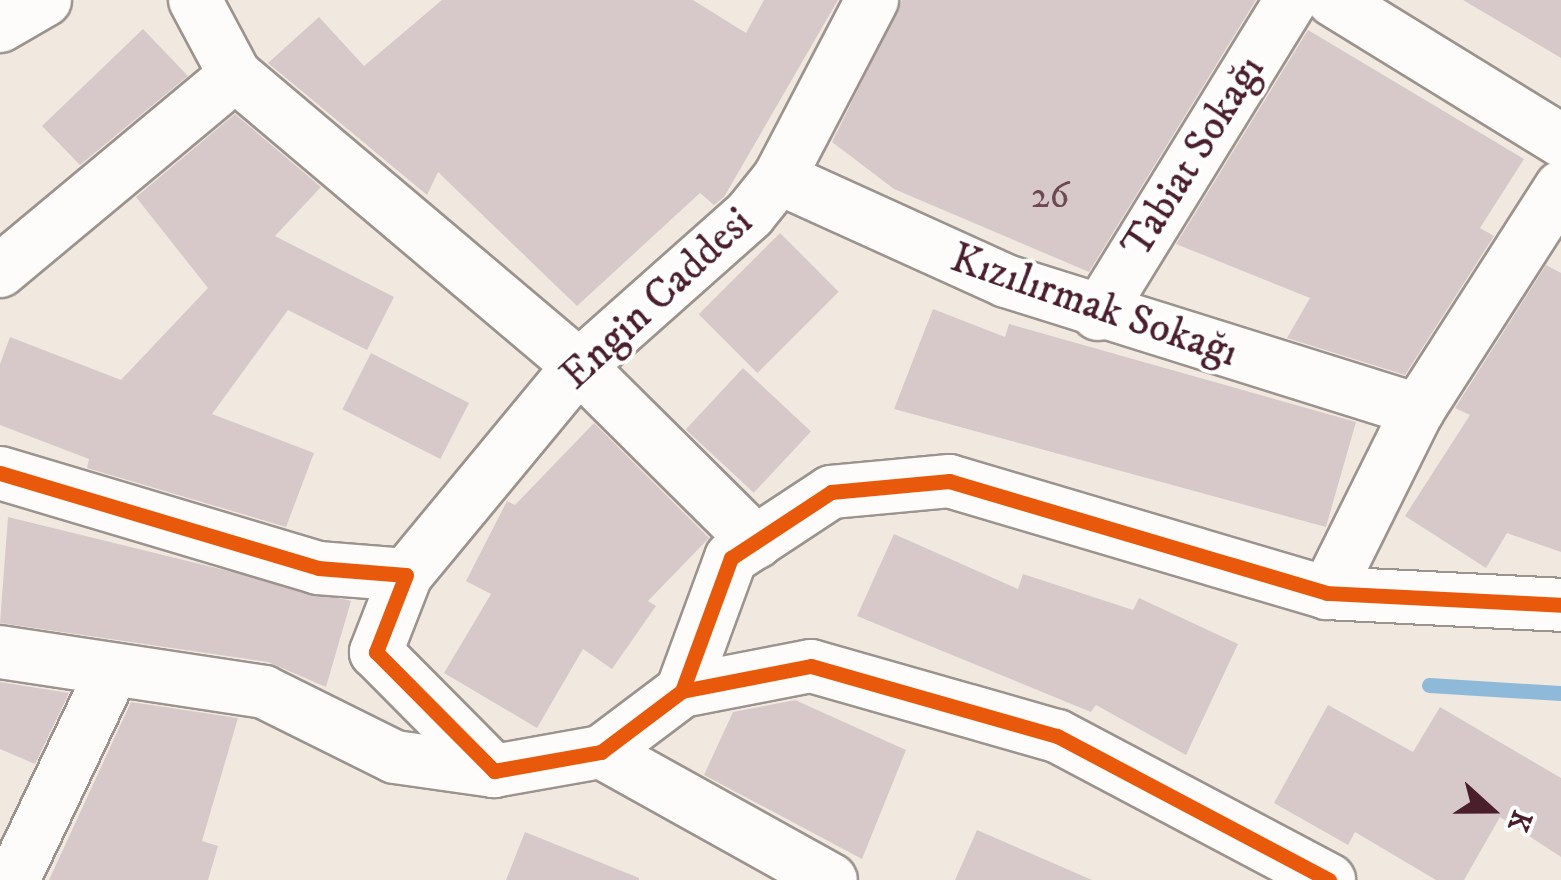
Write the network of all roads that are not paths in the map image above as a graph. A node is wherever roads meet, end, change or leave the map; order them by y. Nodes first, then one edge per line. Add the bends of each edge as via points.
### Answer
1 (45, 0) edge
2 (195, 0) edge
3 (872, 0) edge
4 (1291, 0) edge
5 (1333, 0) edge
6 (0, 26) edge
7 (234, 75) junction
8 (1561, 140) edge
9 (779, 178) junction
10 (1561, 187) edge
11 (0, 271) edge
12 (1098, 314) junction
13 (579, 366) junction
14 (1418, 410) junction
15 (0, 472) edge
16 (756, 542) junction
17 (406, 575) junction
18 (1327, 593) junction
19 (1561, 606) edge
20 (0, 652) edge
21 (110, 676) junction
22 (682, 691) junction
23 (601, 752) junction
24 (494, 771) junction
25 (13, 880) edge
26 (831, 880) edge
27 (1329, 880) edge

1 - 6 street
2 - 7 street
3 - 9 street, Engin Caddesi
4 - 12 street, Tabiat Sokağı
5 - 8 street
7 - 11 street
7 - 13 street
9 - 12 street, Kızılırmak Sokağı
9 - 13 street, Engin Caddesi
10 - 14 street
12 - 14 street, Kızılırmak Sokağı
13 - 16 street
13 - 17 street, Engin Caddesi
14 - 18 street
15 - 17 street via 318,568
16 - 18 street via 832,492 949,482
16 - 22 street via 731,558
17 - 24 street, Engin Caddesi via 376,652
18 - 19 street
20 - 21 street
21 - 24 street via 264,692 395,758
21 - 25 street
22 - 23 street
22 - 27 street via 811,666 1057,736
23 - 24 street
23 - 26 street

